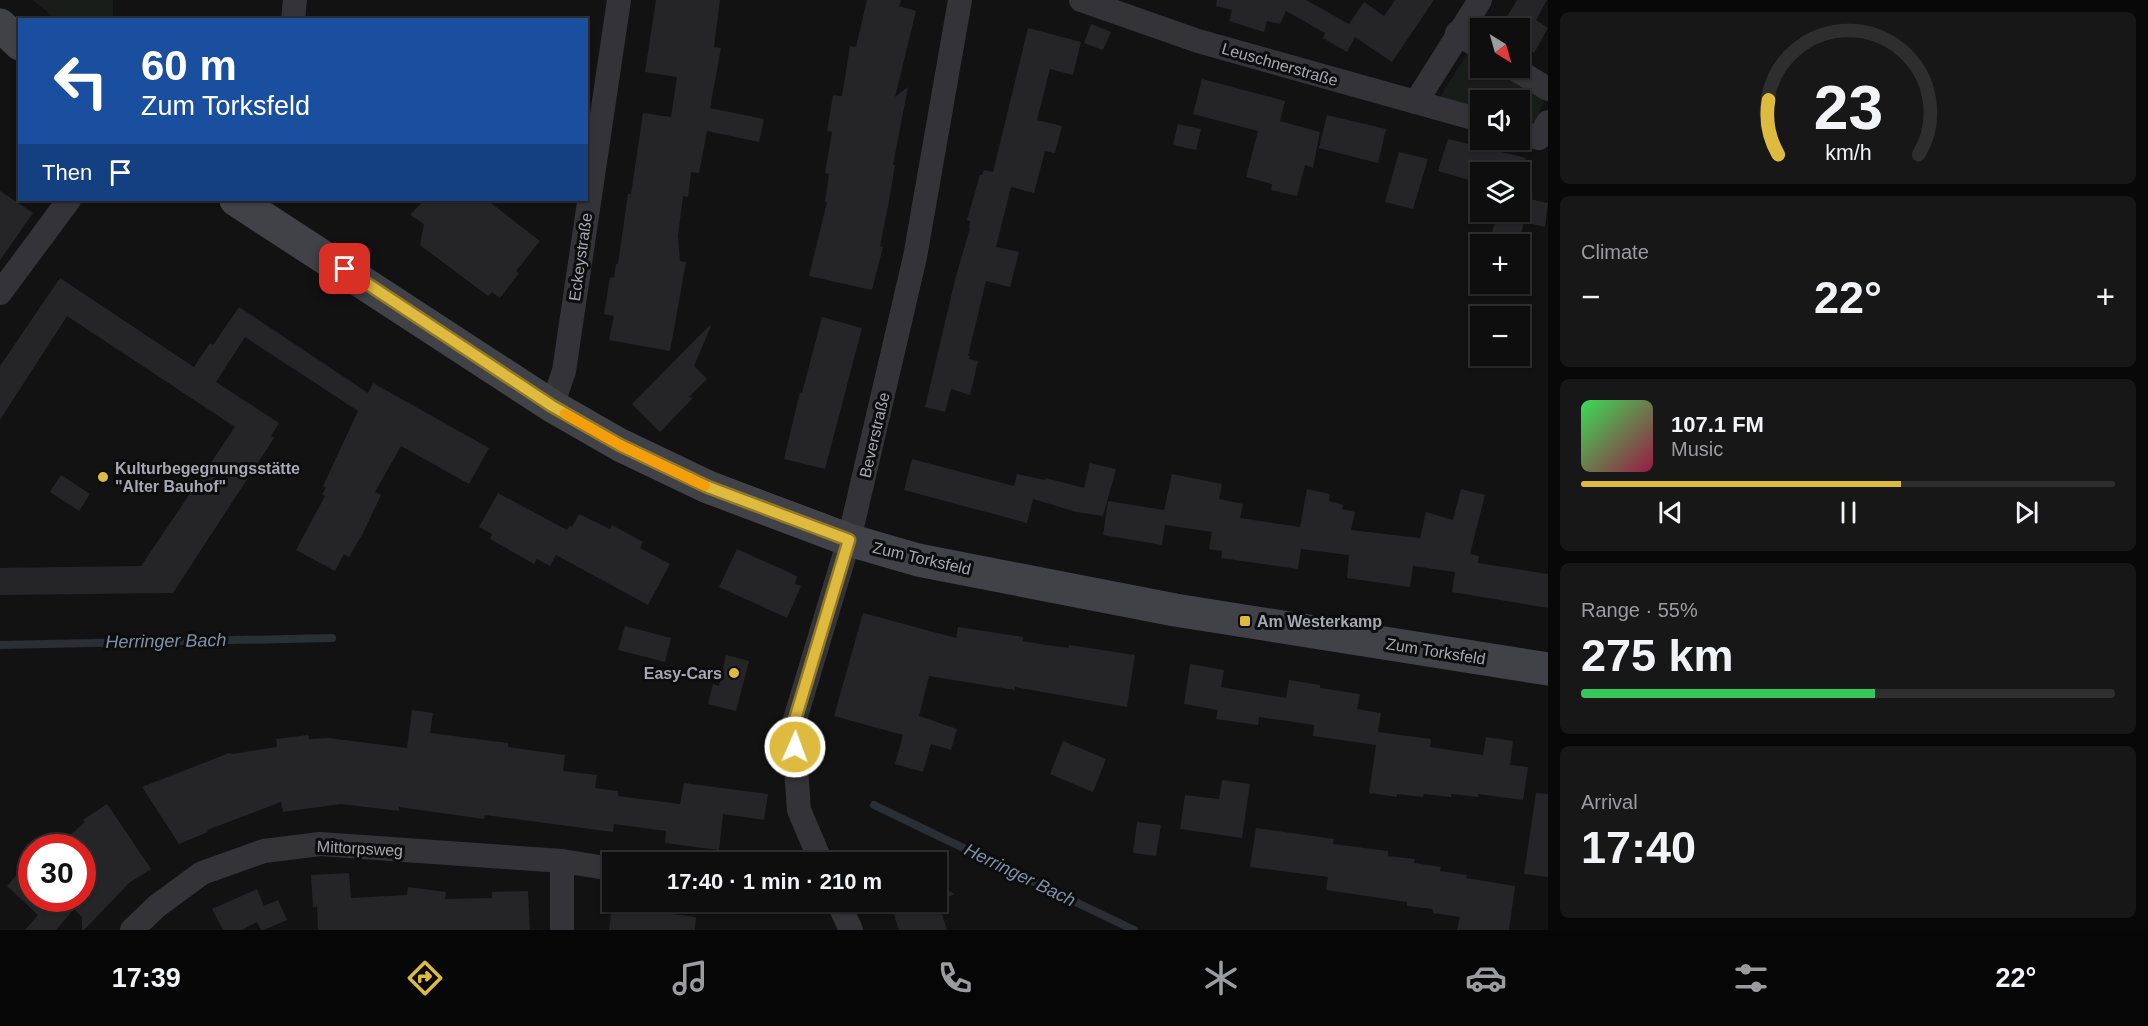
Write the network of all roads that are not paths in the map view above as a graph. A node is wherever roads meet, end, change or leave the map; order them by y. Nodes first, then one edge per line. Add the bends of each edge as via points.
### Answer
1 (295, 0) edge
2 (619, 0) edge
3 (960, 0) edge
4 (1081, 0) edge
5 (1480, 0) edge
6 (293, 18) edge
7 (0, 25) edge
8 (1457, 33) junction
9 (1470, 41) edge
10 (18, 42) edge
11 (1530, 78) edge
12 (1548, 89) edge
13 (1416, 102) junction
14 (1470, 117) edge
15 (1548, 122) edge
16 (1530, 135) edge
17 (68, 201) edge
18 (240, 201) edge
19 (273, 210) edge
20 (0, 293) edge
21 (552, 406) junction
22 (849, 540) junction
23 (1548, 669) edge
24 (816, 852) edge
25 (561, 861) junction
26 (602, 867) edge
27 (843, 912) edge
28 (132, 930) edge
29 (562, 930) edge
30 (851, 930) edge

1 - 6 street
2 - 21 street, Eckeystraße via 564,371
3 - 22 street, Beverstraße via 915,257
4 - 13 street, Leuschnerstraße via 1198,41
5 - 8 street
7 - 10 main road
8 - 9 street
8 - 13 street
11 - 12 street
13 - 14 street, Leuschnerstraße
15 - 16 street via 1539,138
17 - 20 street
18 - 19 main road, Zum Torksfeld
19 - 21 main road, Zum Torksfeld
21 - 22 main road, Zum Torksfeld via 620,445 708,487
22 - 23 main road, Zum Torksfeld via 918,560 1175,610
22 - 24 street, Beverstraße via 793,726 799,810
25 - 26 street, Mittorpsweg
25 - 28 street, Mittorpsweg via 320,844 264,851 202,873
25 - 29 street
27 - 30 street

